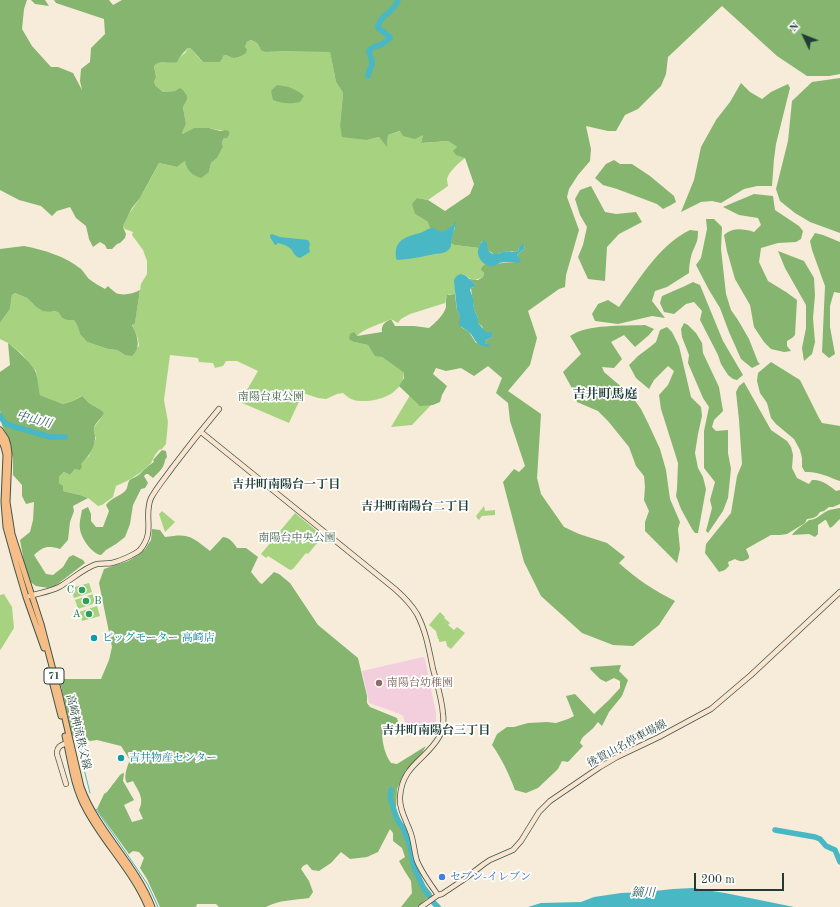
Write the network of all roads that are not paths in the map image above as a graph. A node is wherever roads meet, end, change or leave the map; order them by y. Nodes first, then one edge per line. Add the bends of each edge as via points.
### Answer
1 (219, 409) dead end
2 (0, 430) edge
3 (201, 432) junction
4 (0, 438) edge
5 (840, 592) edge
6 (29, 596) junction
7 (68, 742) junction
8 (66, 784) dead end
9 (438, 895) junction
10 (148, 907) edge
11 (152, 907) edge
12 (421, 907) edge

1 - 3 street
2 - 6 main road, 高崎神流秩父線 / 71 via 6,439 9,454 7,502 10,526
3 - 6 street via 155,490 148,509 147,539 138,552 112,563 97,564 58,588
3 - 9 street via 395,589 416,613 424,629 439,694 443,715 442,732 430,750 405,776 400,797 417,860
4 - 6 main road, 高崎神流秩父線 / 71 via 6,455 6,527
5 - 9 street, 後賀山名停車場線 via 711,709 617,757 566,790 539,812 513,850 484,864
6 - 7 main road, 高崎神流秩父線 / 71
7 - 8 street via 57,750
7 - 10 main road, 高崎神流秩父線 / 71 via 76,786 85,808 140,889
7 - 11 main road, 高崎神流秩父線 / 71 via 86,799 99,823 136,875
9 - 12 street, 後賀山名停車場線

